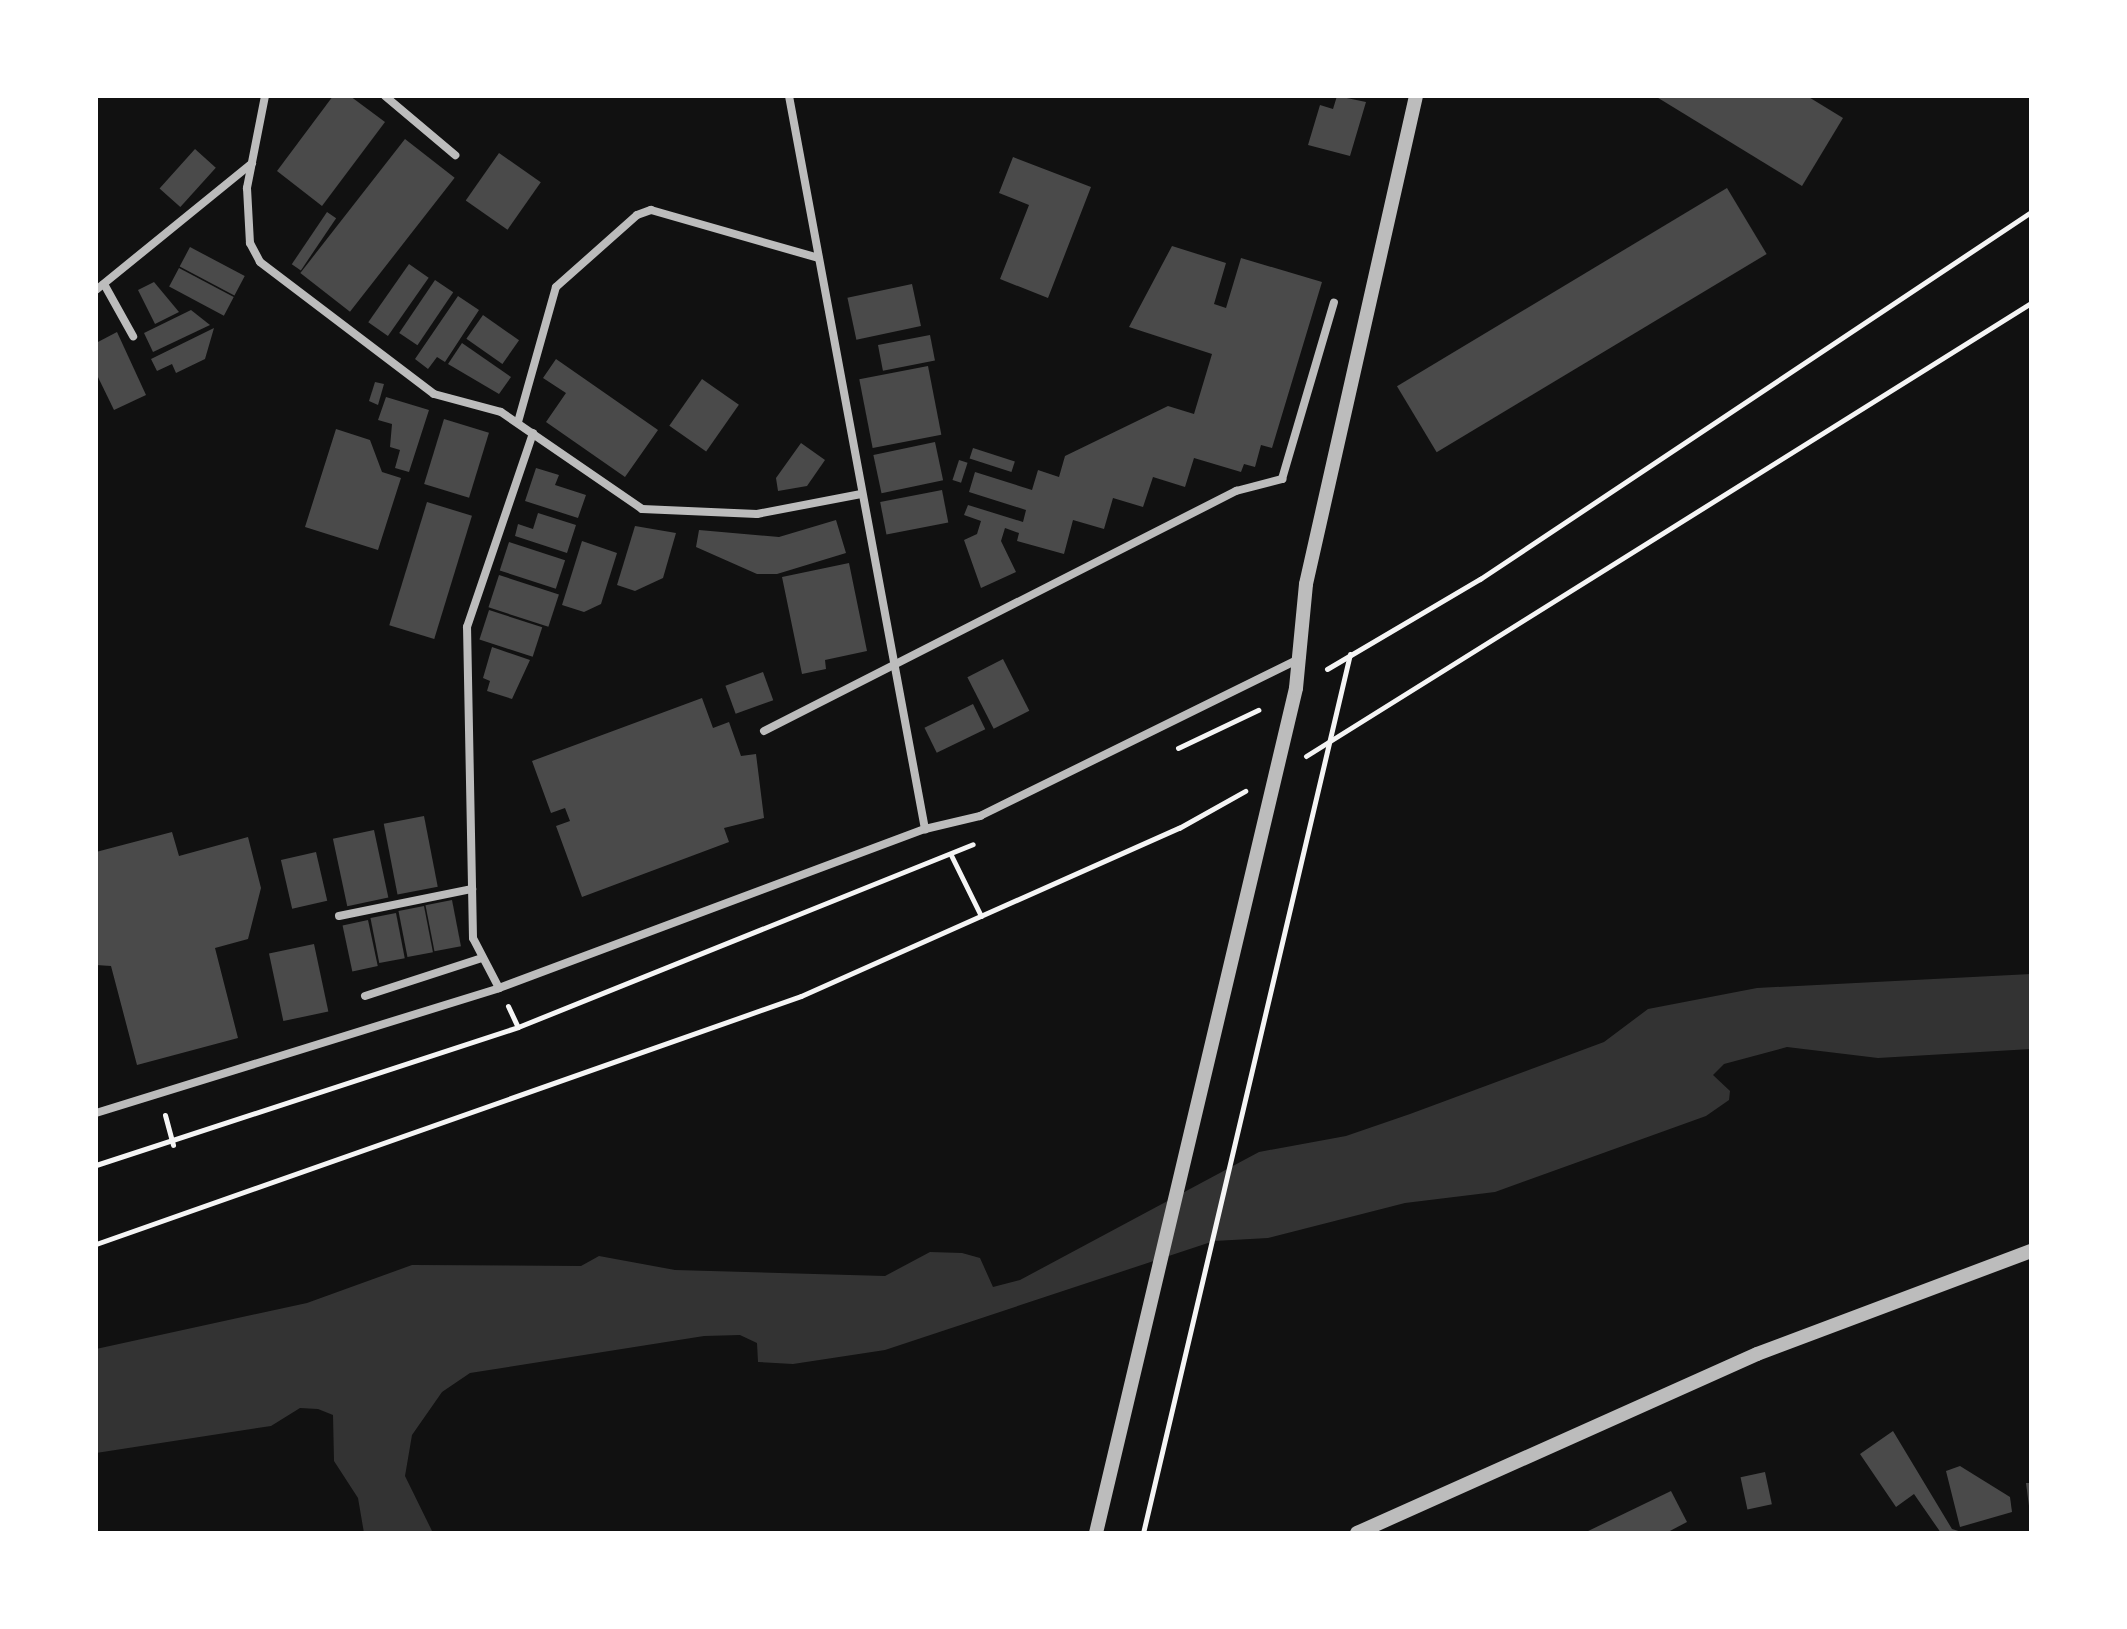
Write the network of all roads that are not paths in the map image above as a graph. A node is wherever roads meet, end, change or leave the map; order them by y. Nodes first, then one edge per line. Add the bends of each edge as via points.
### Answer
1 (265, 96) edge
2 (385, 96) edge
3 (789, 96) edge
4 (1416, 96) edge
5 (455, 155) dead end
6 (252, 163) junction
7 (818, 258) junction
8 (104, 284) junction
9 (96, 290) edge
10 (1334, 302) dead end
11 (133, 336) dead end
12 (518, 422) junction
13 (533, 433) junction
14 (861, 494) junction
15 (1301, 658) junction
16 (892, 667) junction
17 (764, 731) dead end
18 (925, 829) junction
19 (472, 889) junction
20 (339, 916) dead end
21 (482, 958) junction
22 (499, 988) junction
23 (365, 996) dead end
24 (96, 1113) edge
25 (2031, 1251) edge
26 (1096, 1533) edge
27 (1357, 1533) edge

1 - 6 street
2 - 5 street
3 - 7 street
4 - 15 street via 1306,584
6 - 8 street
6 - 12 street via 250,243 277,281 434,394
7 - 12 street via 651,210 637,215 556,287
7 - 14 street
8 - 9 street
8 - 11 street
10 - 16 street via 1282,479 1236,491
12 - 13 street
13 - 14 street via 642,509 757,514
13 - 19 street via 467,627
14 - 16 street
15 - 18 street via 980,816
15 - 26 street
16 - 17 street
16 - 18 street
18 - 22 street
19 - 20 street
19 - 21 street
21 - 22 street
21 - 23 street
22 - 24 street
25 - 27 street via 1757,1354

